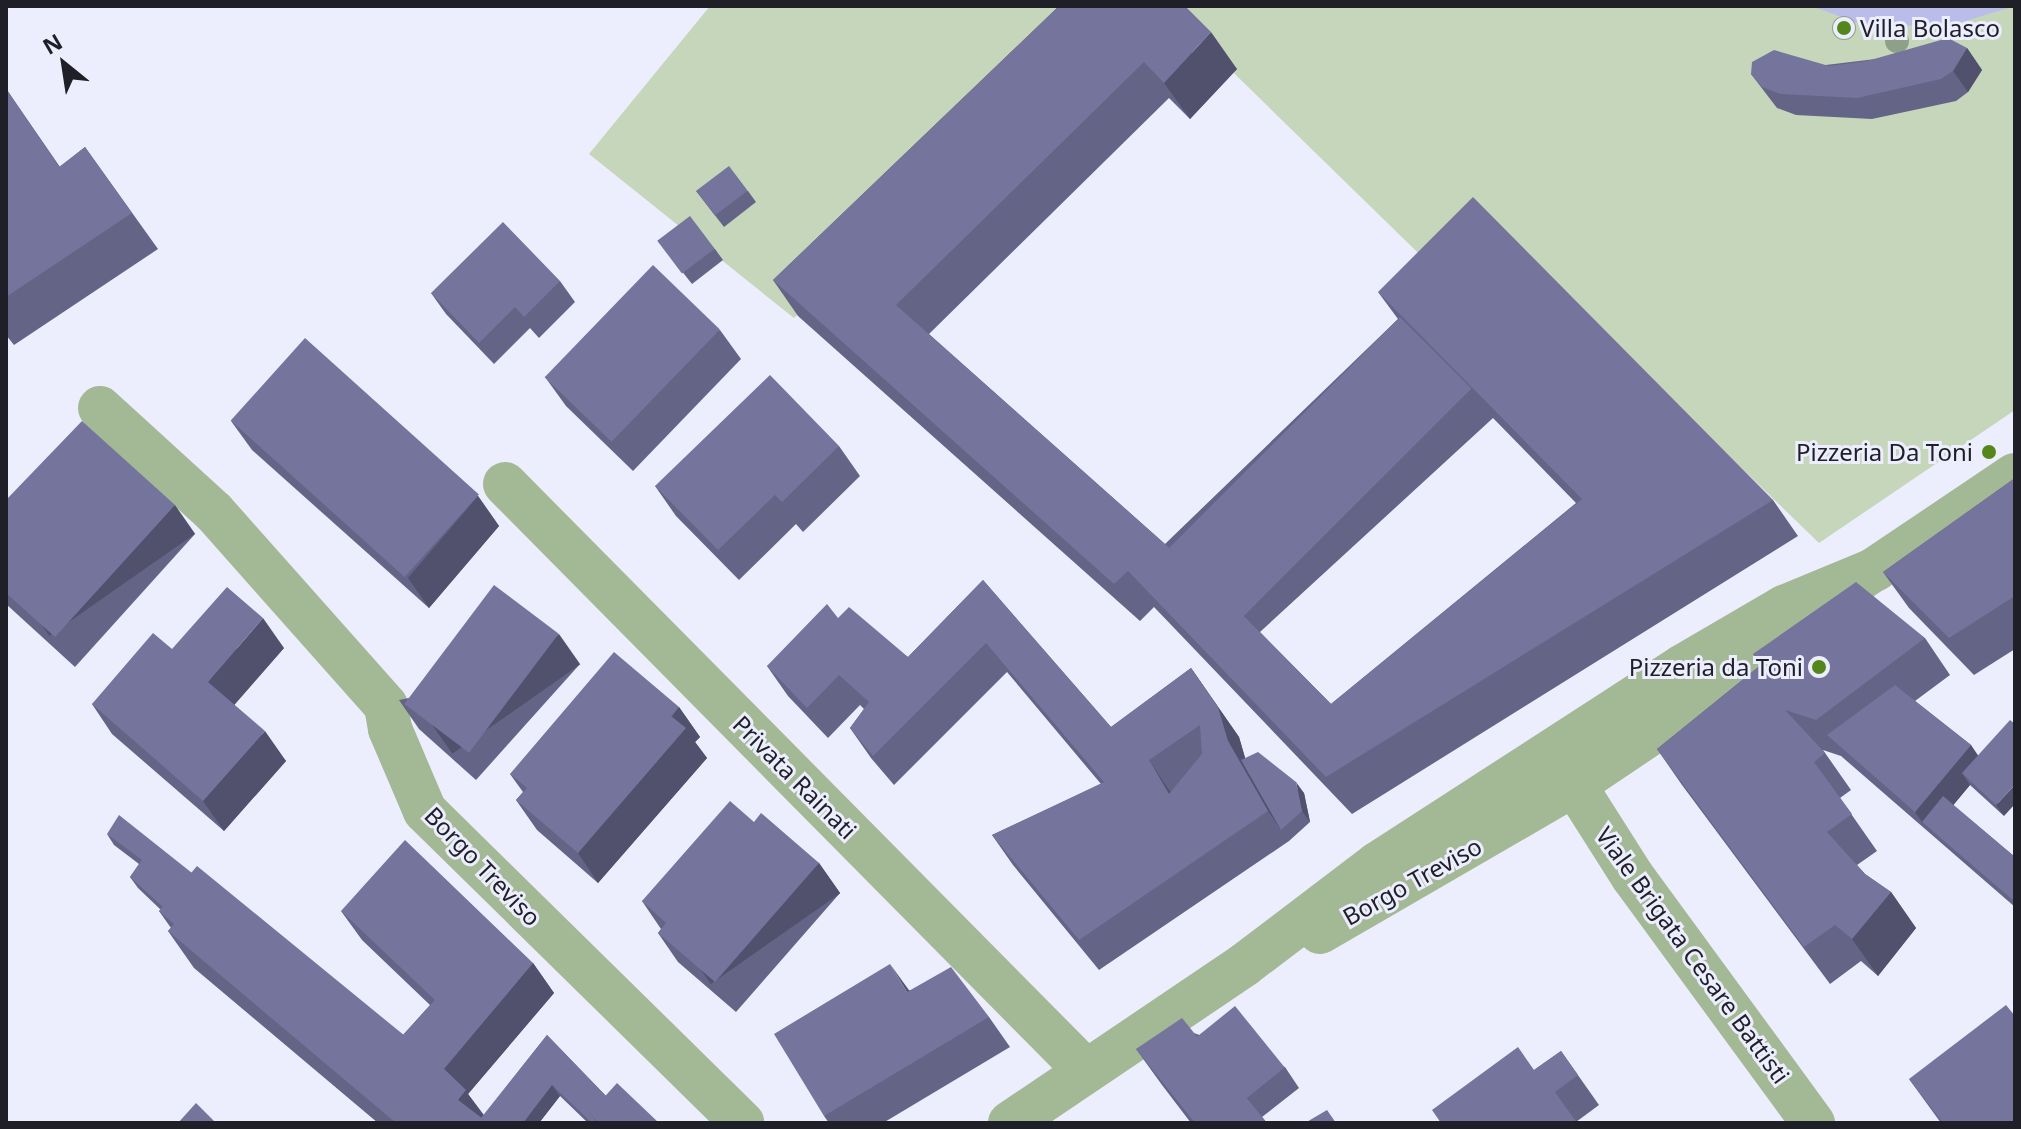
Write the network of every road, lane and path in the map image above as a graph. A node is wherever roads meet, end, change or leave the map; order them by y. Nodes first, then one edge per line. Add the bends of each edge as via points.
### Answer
1 (100, 408) dead end
2 (2015, 475) edge
3 (505, 484) dead end
4 (1876, 569) junction
5 (1574, 785) junction
6 (1484, 798) junction
7 (1244, 965) junction
8 (1086, 1071) junction
9 (743, 1123) edge
10 (1010, 1123) edge
11 (1813, 1123) edge

1 - 9 street, Borgo Treviso via 214,512 386,706 390,729 425,811
2 - 4 street, Borgo Treviso
3 - 8 street, Privata Rainati
4 - 5 street, Borgo Treviso via 1801,634
4 - 6 street, Borgo Treviso via 1784,607 1683,666
5 - 6 street, Borgo Treviso via 1554,777 1511,799
5 - 7 street, Borgo Treviso via 1364,910
5 - 11 street, Viale Brigata Cesare Battisti via 1633,877
6 - 7 street, Borgo Treviso via 1377,864
7 - 8 street, Borgo Treviso
8 - 10 street, Borgo Treviso

